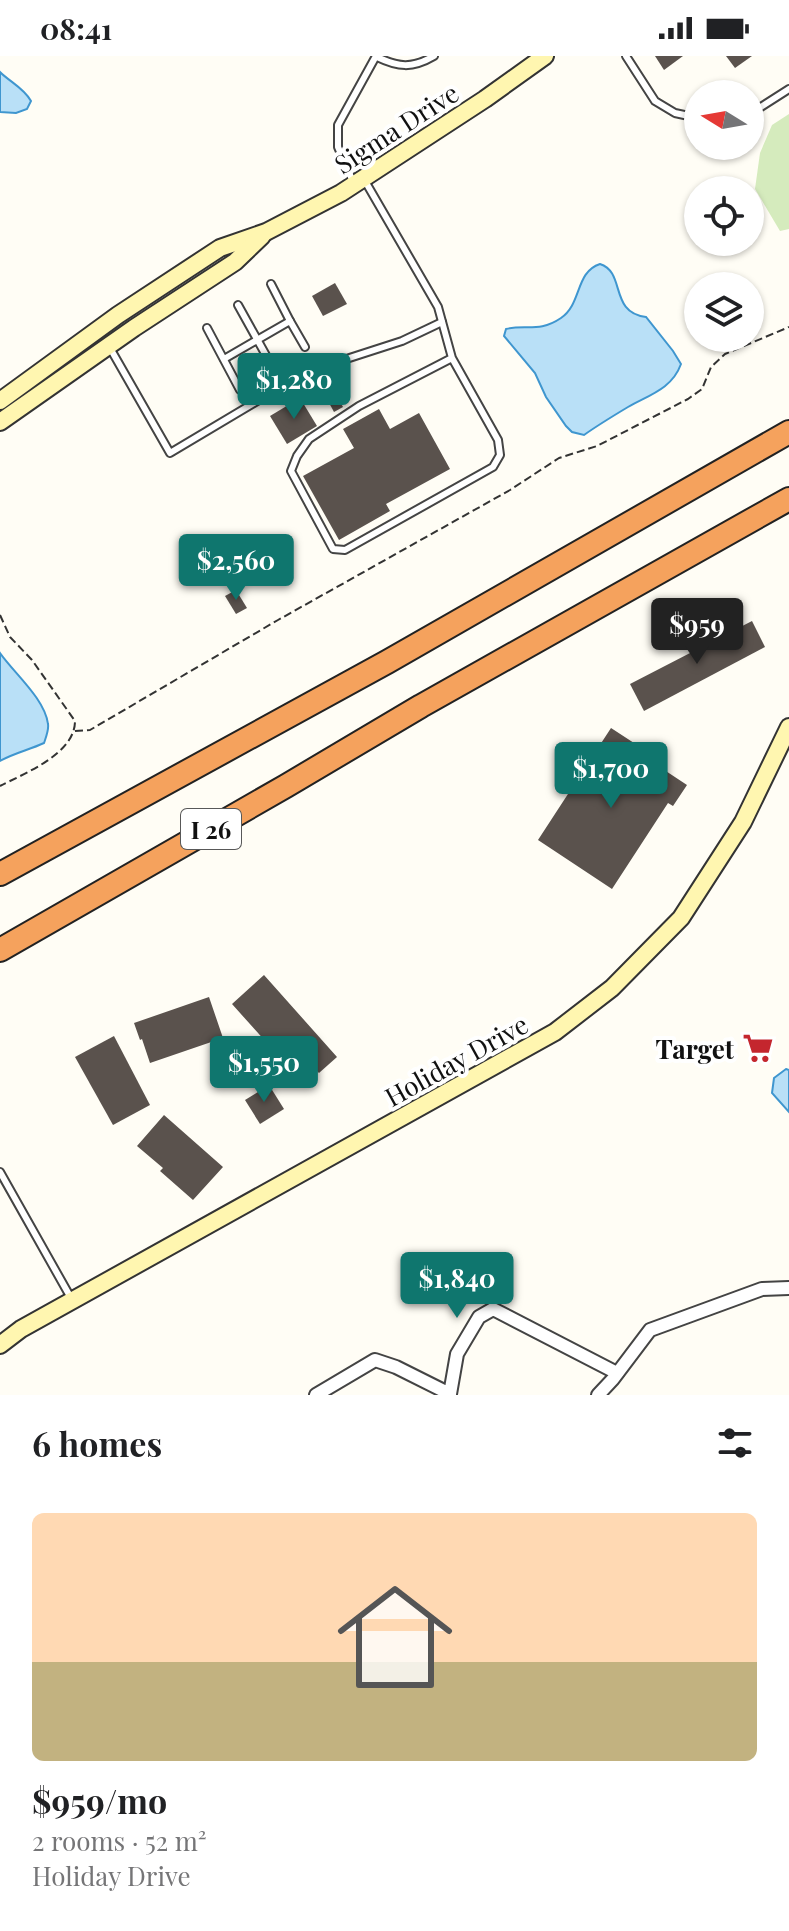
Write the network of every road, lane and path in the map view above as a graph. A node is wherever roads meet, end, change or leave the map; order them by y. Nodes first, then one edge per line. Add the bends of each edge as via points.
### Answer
1 (434, 56) edge
2 (545, 56) edge
3 (626, 56) edge
4 (376, 57) edge
5 (789, 89) edge
6 (764, 105) edge
7 (684, 115) edge
8 (359, 181) junction
9 (266, 232) junction
10 (271, 284) dead end
11 (238, 305) dead end
12 (290, 321) junction
13 (442, 322) junction
14 (789, 327) edge
15 (207, 328) dead end
16 (257, 339) junction
17 (109, 346) junction
18 (305, 347) dead end
19 (452, 358) junction
20 (224, 359) junction
21 (283, 386) junction
22 (240, 390) dead end
23 (0, 401) edge
24 (0, 422) edge
25 (789, 432) edge
26 (789, 499) edge
27 (0, 615) edge
28 (789, 727) edge
29 (75, 731) junction
30 (0, 786) edge
31 (0, 874) edge
32 (0, 950) edge
33 (0, 1172) edge
34 (789, 1288) edge
35 (72, 1301) junction
36 (0, 1345) edge
37 (617, 1373) junction
38 (451, 1394) edge
39 (316, 1395) edge
40 (598, 1395) edge

1 - 4 lane via 402,67
2 - 8 main road, Sigma Drive
3 - 7 lane via 655,101
4 - 8 lane via 338,125 338,147
5 - 6 lane
8 - 9 main road, Sigma Drive
8 - 13 lane via 438,307
9 - 17 main road, Sigma Drive via 235,262
9 - 23 main road, Sigma Drive via 220,248
10 - 12 lane
11 - 16 lane
12 - 16 lane
12 - 18 lane
13 - 19 lane
13 - 21 lane via 402,341 306,372
14 - 29 path via 725,354 711,367 702,389 688,399 597,446 559,458 90,730
15 - 20 lane
16 - 20 lane
16 - 21 lane
17 - 21 lane via 170,453
17 - 24 main road, Sigma Drive
19 - 19 lane via 498,440 500,455 493,467 345,550 333,549 291,471 297,456 309,439 359,406
20 - 22 lane
25 - 31 highway, I 26 via 387,662
26 - 32 highway, I 26
27 - 29 path via 10,637 75,721
28 - 35 main road, Holiday Drive via 743,822 681,918 612,988 555,1032
29 - 30 path via 50,760
33 - 35 lane
34 - 37 street via 762,1289 650,1330
35 - 36 main road, Holiday Drive
37 - 38 street via 493,1309 479,1317 457,1354
37 - 40 street
38 - 39 street via 375,1360

